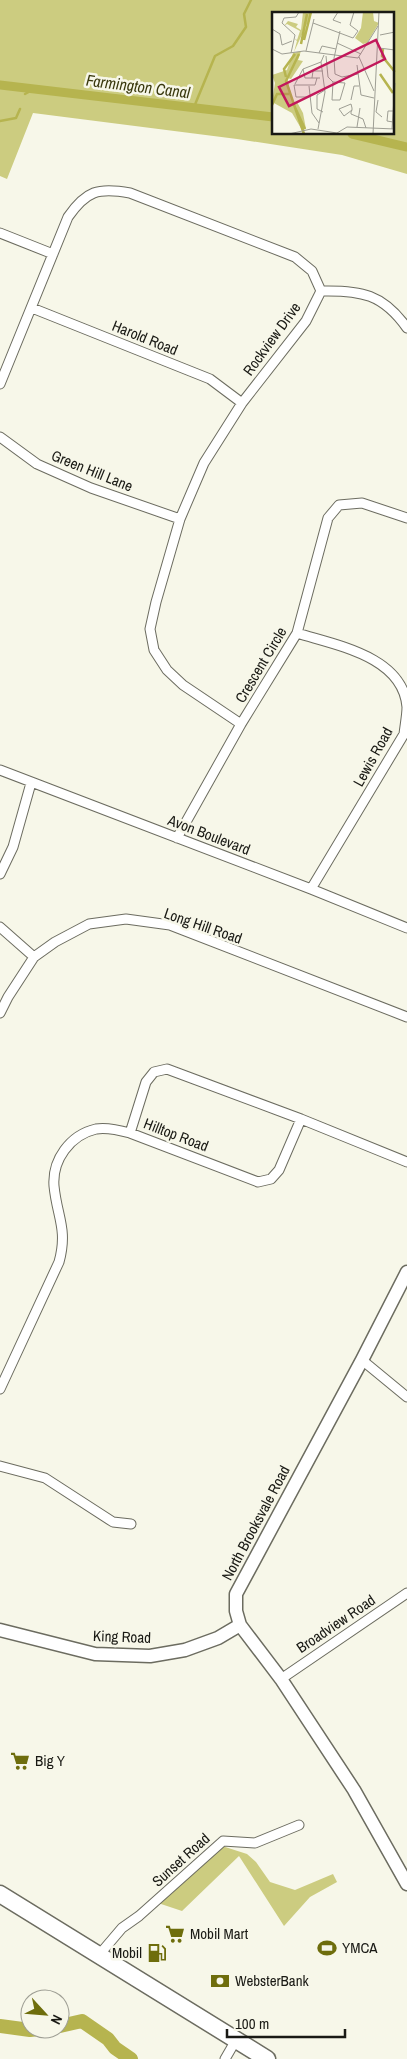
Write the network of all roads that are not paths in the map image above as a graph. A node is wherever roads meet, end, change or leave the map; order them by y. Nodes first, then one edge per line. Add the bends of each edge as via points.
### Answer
1 (0, 232) edge
2 (53, 254) junction
3 (321, 291) junction
4 (32, 308) junction
5 (407, 328) edge
6 (0, 384) edge
7 (242, 403) junction
8 (0, 437) edge
9 (407, 518) edge
10 (180, 519) junction
11 (297, 633) junction
12 (241, 724) junction
13 (0, 770) edge
14 (32, 783) junction
15 (177, 838) junction
16 (0, 874) edge
17 (312, 889) junction
18 (0, 927) edge
19 (407, 928) edge
20 (34, 957) junction
21 (0, 1013) edge
22 (407, 1017) edge
23 (301, 1119) junction
24 (130, 1133) junction
25 (407, 1162) edge
26 (407, 1272) edge
27 (362, 1360) junction
28 (0, 1389) edge
29 (407, 1397) edge
30 (0, 1466) edge
31 (131, 1524) dead end
32 (407, 1593) edge
33 (240, 1625) junction
34 (0, 1630) edge
35 (281, 1679) junction
36 (299, 1825) dead end
37 (407, 1884) edge
38 (0, 1894) edge
39 (99, 1955) junction
40 (236, 2040) junction
41 (225, 2059) edge
42 (267, 2059) edge

1 - 2 street
2 - 3 street via 68,217 79,201 96,192 112,189 295,256 312,271
2 - 4 street
3 - 5 street via 351,290 377,299 397,314
3 - 7 street, Rockview Drive via 306,321
4 - 6 street
4 - 7 street, Harold Road via 210,379
7 - 10 street, Rockview Drive via 204,463
8 - 10 street, Green Hill Lane via 37,464 91,488
9 - 11 street, Crescent Circle via 362,503 339,505 328,518
10 - 12 street, Rockview Drive via 150,629 154,650 167,670 183,685
11 - 12 street, Crescent Circle
11 - 17 street, Lewis Road via 357,652 380,663 399,681 407,706 404,734
12 - 15 street, Crescent Circle
13 - 14 street, Avon Boulevard
14 - 15 street, Avon Boulevard
14 - 16 street via 13,847
15 - 17 street, Avon Boulevard
17 - 19 street, Avon Boulevard
18 - 20 street
20 - 21 street
20 - 22 street, Long Hill Road via 54,942 89,924 126,919 170,926
23 - 24 street, Hilltop Road via 279,1170 272,1179 258,1182
23 - 24 street, Hilltop Road via 166,1069 154,1072 146,1082
23 - 25 street, Hilltop Road
24 - 28 street via 98,1129 82,1133 61,1156 54,1171 54,1186 64,1245
26 - 27 main road, North Brooksvale Road
27 - 29 street
27 - 33 main road, North Brooksvale Road via 236,1594
30 - 31 street via 45,1478 113,1522
32 - 35 street, Broadview Road
33 - 34 main road, King Road via 218,1638 185,1650 150,1656 95,1654
33 - 35 main road, North Brooksvale Road
35 - 37 main road, North Brooksvale Road via 354,1790
36 - 39 street, Sunset Road via 255,1843 223,1841 118,1932
38 - 39 highway
39 - 40 highway
40 - 41 street
40 - 42 highway

